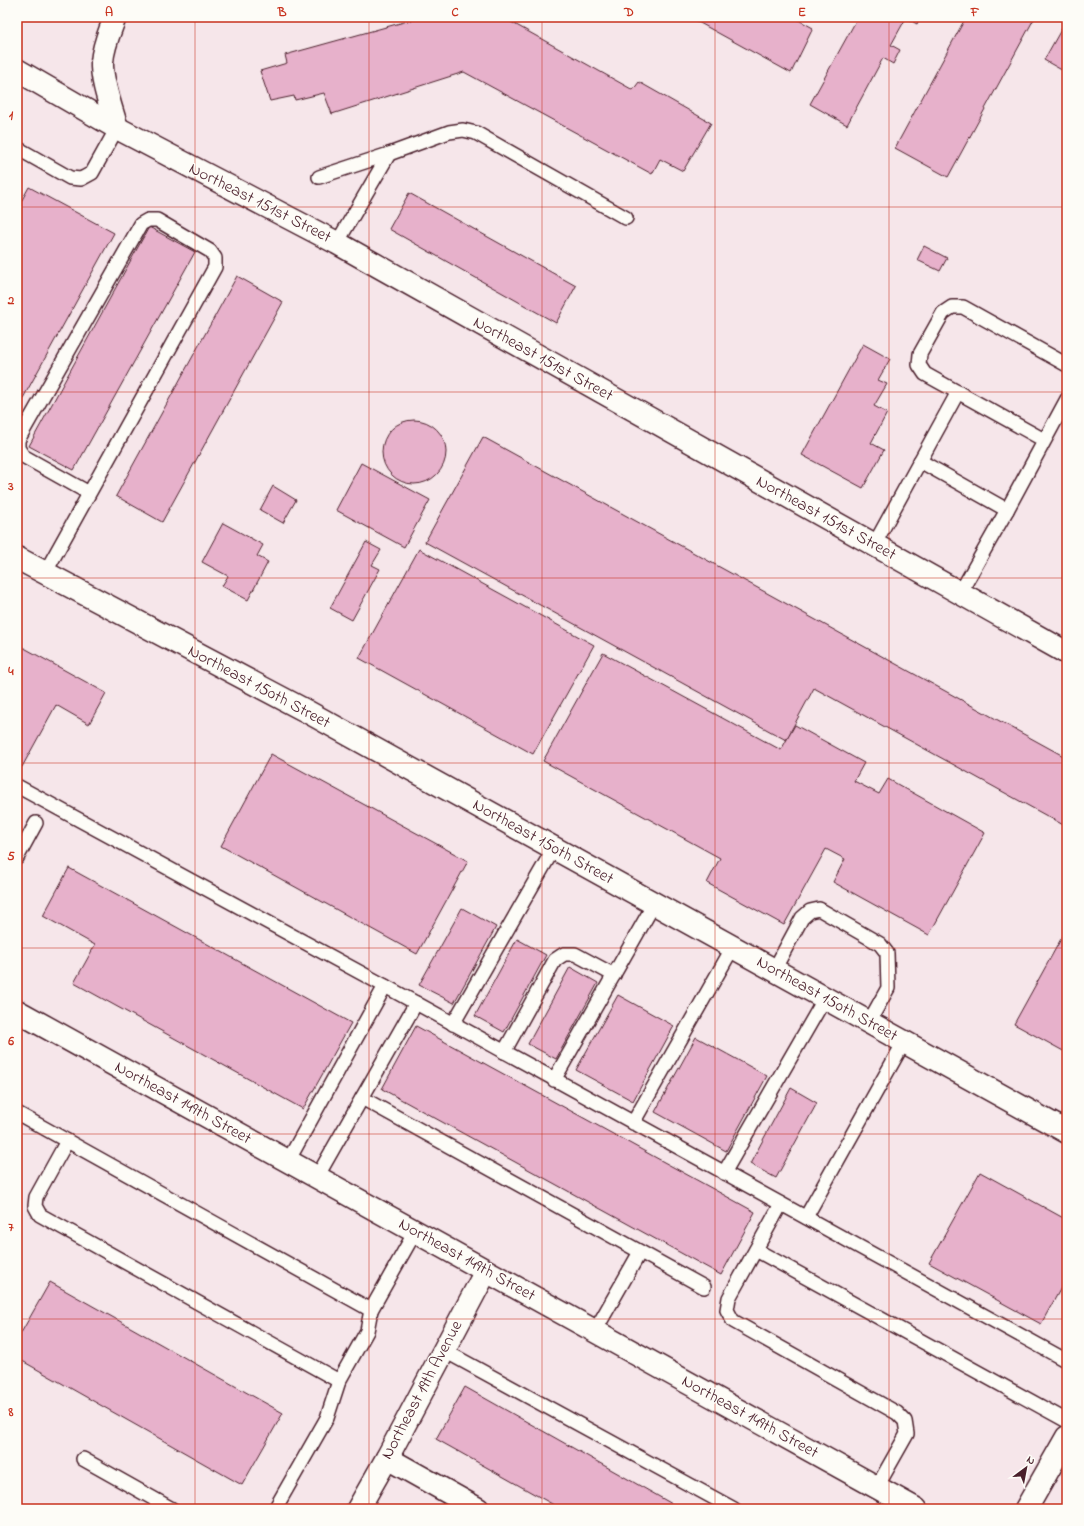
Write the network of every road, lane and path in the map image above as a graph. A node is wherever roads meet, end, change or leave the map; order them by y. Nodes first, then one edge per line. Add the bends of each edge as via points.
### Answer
1 (115, 17) edge
2 (17, 70) edge
3 (117, 128) junction
4 (17, 148) edge
5 (389, 154) junction
6 (319, 177) dead end
7 (626, 218) dead end
8 (337, 243) junction
9 (1067, 365) edge
10 (958, 392) junction
11 (1067, 399) edge
12 (1044, 440) junction
13 (920, 461) junction
14 (88, 493) junction
15 (1008, 510) junction
16 (874, 545) junction
17 (17, 558) edge
18 (44, 573) junction
19 (960, 593) junction
20 (1067, 653) edge
21 (17, 786) edge
22 (36, 823) dead end
23 (554, 848) junction
24 (17, 858) edge
25 (654, 904) junction
26 (733, 947) junction
27 (774, 970) junction
28 (614, 975) junction
29 (385, 986) junction
30 (825, 998) junction
31 (416, 1003) junction
32 (17, 1011) edge
33 (869, 1022) junction
34 (453, 1024) junction
35 (904, 1042) junction
36 (504, 1052) junction
37 (554, 1080) junction
38 (362, 1098) junction
39 (17, 1113) edge
40 (634, 1123) junction
41 (1067, 1132) edge
42 (67, 1141) junction
43 (288, 1161) junction
44 (724, 1173) junction
45 (317, 1177) junction
46 (781, 1204) junction
47 (806, 1217) junction
48 (415, 1232) junction
49 (756, 1250) junction
50 (640, 1252) junction
51 (486, 1271) junction
52 (704, 1287) dead end
53 (370, 1310) junction
54 (595, 1331) junction
55 (443, 1350) junction
56 (1067, 1362) edge
57 (339, 1382) junction
58 (1067, 1420) edge
59 (1067, 1437) edge
60 (387, 1458) junction
61 (83, 1459) dead end
62 (877, 1487) junction
63 (172, 1509) edge
64 (275, 1509) edge
65 (358, 1509) edge
66 (478, 1509) edge
67 (734, 1509) edge
68 (916, 1509) edge
69 (1026, 1509) edge

1 - 3 street via 102,62
2 - 3 street, Northeast 151st Street
3 - 4 lane via 92,173 81,179 70,178
3 - 8 street, Northeast 151st Street
5 - 6 lane
5 - 7 lane via 449,132 462,130 476,133
5 - 8 lane
8 - 16 street, Northeast 151st Street
9 - 10 lane via 963,307 952,307 943,313 920,354 919,365 925,374
10 - 12 lane
10 - 13 lane
11 - 12 lane
12 - 15 lane
13 - 15 lane
13 - 16 lane
14 - 14 lane via 23,456 18,448 18,440 141,224 148,220 157,220 210,251 215,258 215,267
14 - 18 lane
15 - 19 lane
16 - 19 street, Northeast 151st Street
17 - 18 street, Northeast 150th Street
18 - 23 street, Northeast 150th Street via 308,712
19 - 20 street, Northeast 151st Street
21 - 29 lane
22 - 24 lane
23 - 25 street, Northeast 150th Street
23 - 34 lane
25 - 26 street, Northeast 150th Street
25 - 28 lane
26 - 27 street, Northeast 150th Street
26 - 40 lane
27 - 30 street, Northeast 150th Street
27 - 33 lane via 802,918 810,911 819,909 880,944 887,953 888,988
28 - 36 lane via 575,954 564,954 555,960
28 - 37 lane
29 - 31 lane
29 - 43 lane
30 - 33 street, Northeast 150th Street
30 - 44 lane
31 - 34 lane
31 - 38 lane
32 - 43 street, Northeast 149th Street
33 - 35 street, Northeast 150th Street
34 - 36 lane
35 - 41 street, Northeast 150th Street
35 - 47 lane
36 - 37 lane
37 - 40 lane
38 - 45 lane
38 - 50 lane
39 - 42 lane
40 - 44 lane
42 - 53 lane
42 - 57 lane via 36,1197 35,1206 40,1215
43 - 45 street, Northeast 149th Street
44 - 46 lane
45 - 48 street, Northeast 149th Street
46 - 47 lane
46 - 49 lane
47 - 56 lane
48 - 51 street, Northeast 149th Street
48 - 53 lane
49 - 58 lane
49 - 62 lane via 729,1298 727,1310 733,1321 897,1413 906,1421 907,1434
50 - 52 lane
50 - 54 lane
51 - 54 street, Northeast 149th Street
51 - 55 street, Northeast 19th Avenue
53 - 57 lane via 366,1332
54 - 62 street, Northeast 149th Street
55 - 60 street, Northeast 19th Avenue
55 - 67 lane
57 - 64 lane via 326,1418
59 - 69 street
60 - 65 street, Northeast 19th Avenue
60 - 66 street
61 - 63 lane
62 - 68 street, Northeast 149th Street

